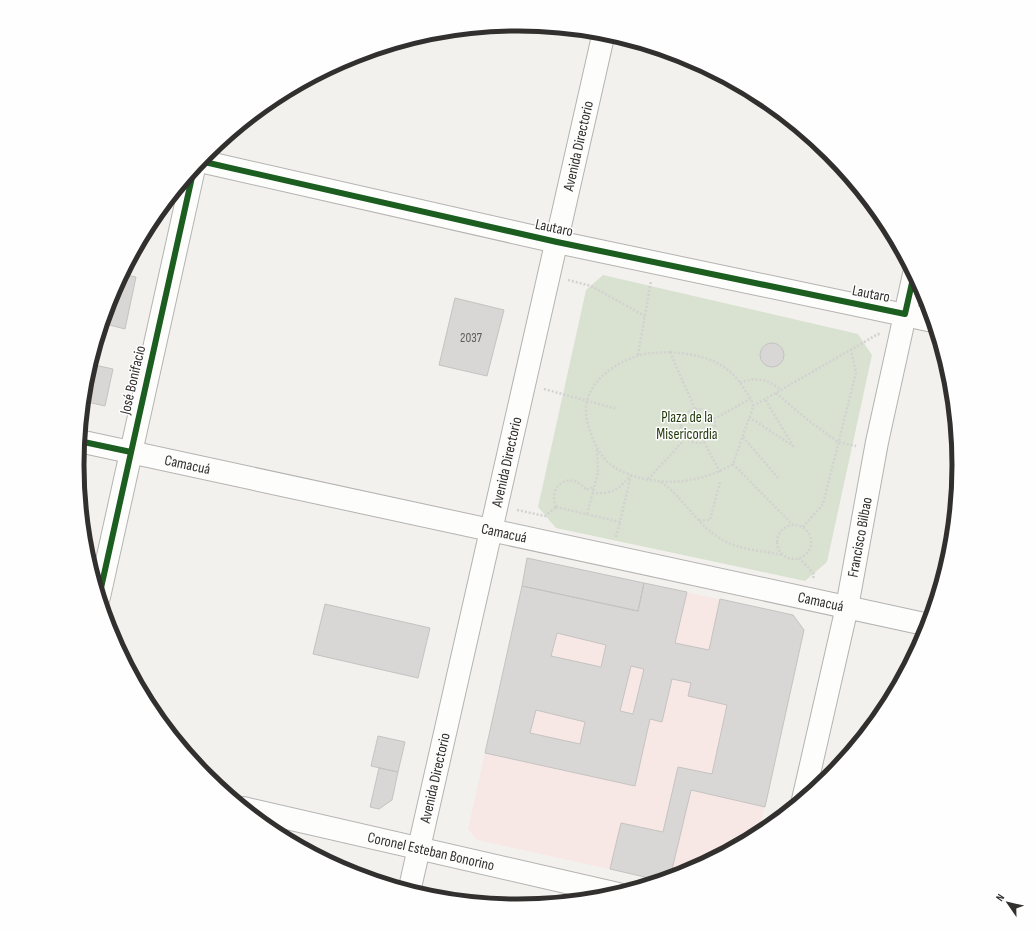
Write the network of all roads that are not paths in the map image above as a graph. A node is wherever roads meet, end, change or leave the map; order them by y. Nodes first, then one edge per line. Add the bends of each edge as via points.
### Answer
1 (602, 39) edge
2 (207, 163) edge
3 (192, 178) edge
4 (557, 242) junction
5 (912, 283) edge
6 (905, 314) junction
7 (927, 319) edge
8 (84, 442) edge
9 (131, 452) junction
10 (491, 530) junction
11 (101, 587) edge
12 (847, 607) junction
13 (922, 623) edge
14 (805, 791) edge
15 (254, 811) edge
16 (418, 850) junction
17 (410, 886) edge
18 (606, 891) edge

1 - 4 street, Avenida Directorio
2 - 4 street, Lautaro
3 - 9 street, José Bonifacio
4 - 6 street, Lautaro
4 - 10 street, Avenida Directorio
5 - 6 street, Francisco Bilbao
6 - 7 street, Lautaro
6 - 12 street, Francisco Bilbao via 875,449
8 - 9 street, Camacuá
9 - 10 street, Camacuá
9 - 11 street, José Bonifacio
10 - 12 street, Camacuá
10 - 16 street, Avenida Directorio
12 - 13 street, Camacuá
12 - 14 street, Francisco Bilbao
15 - 16 street, Coronel Esteban Bonorino
16 - 17 street, Avenida Directorio
16 - 18 street, Coronel Esteban Bonorino

